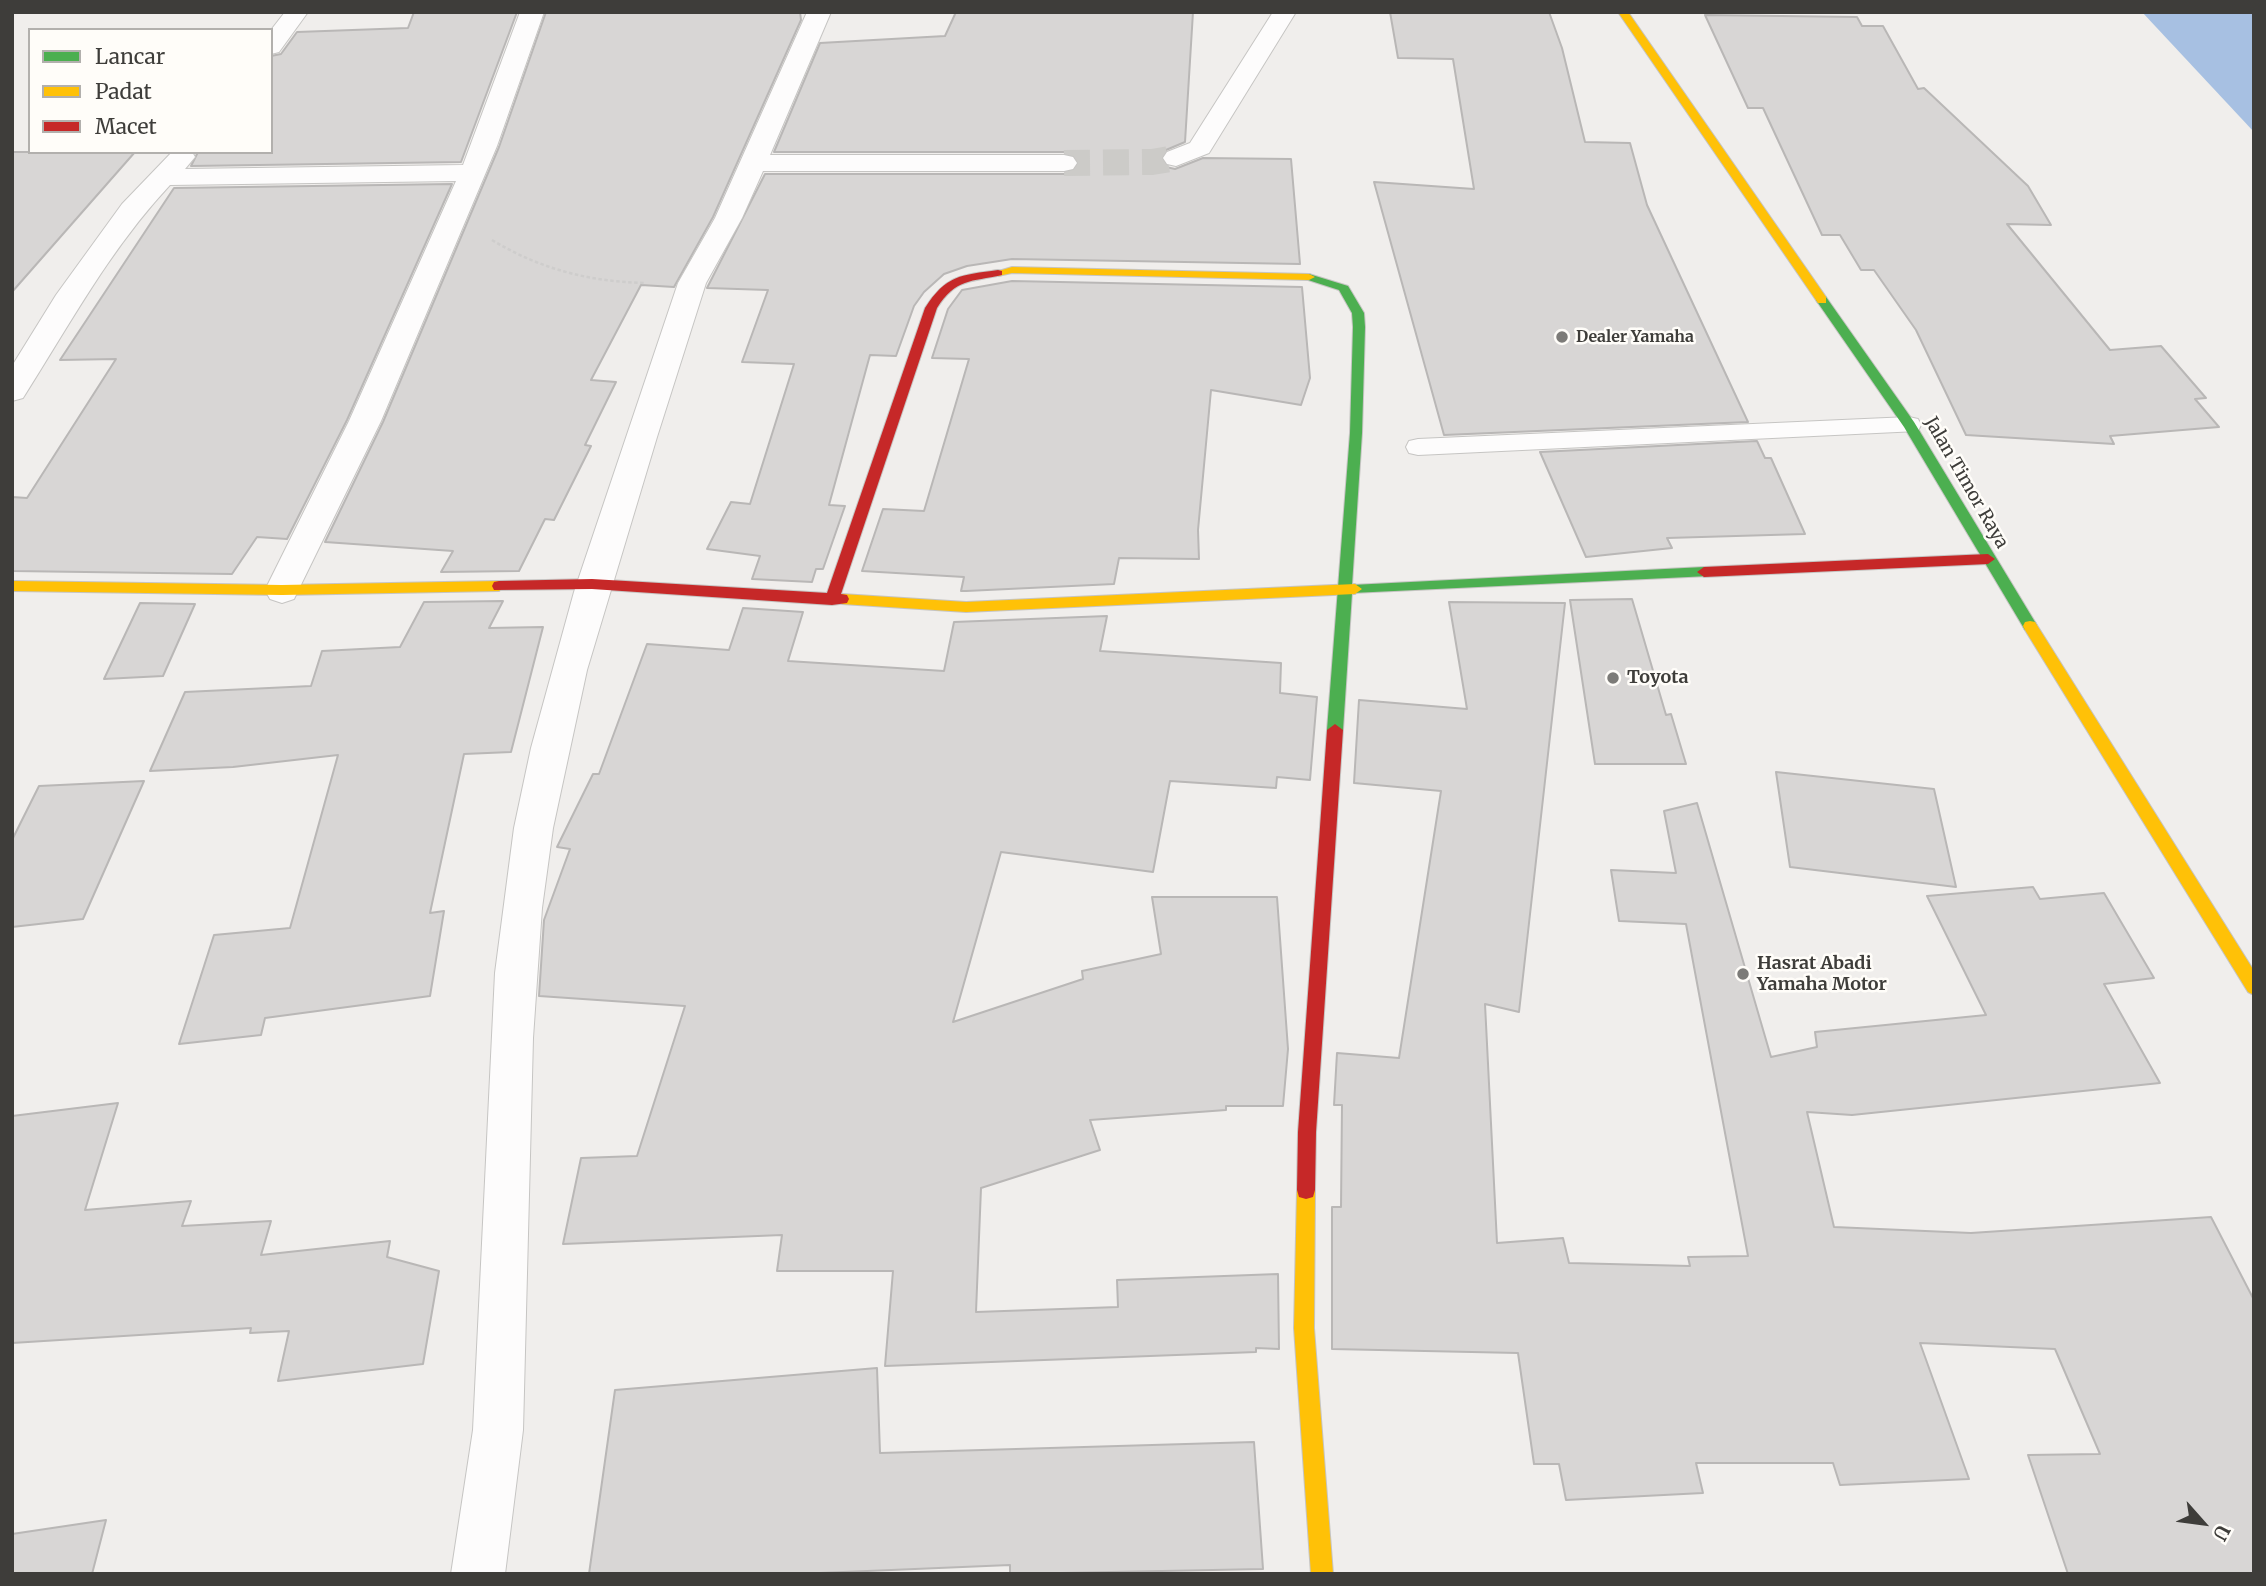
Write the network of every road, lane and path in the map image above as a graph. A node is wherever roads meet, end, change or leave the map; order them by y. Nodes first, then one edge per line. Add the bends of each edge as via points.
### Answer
1 (297, 12) edge
2 (532, 12) edge
3 (820, 12) edge
4 (1285, 12) edge
5 (1623, 12) edge
6 (273, 44) edge
7 (184, 154) edge
8 (1176, 158) tunnel mouth
9 (751, 163) junction
10 (1064, 163) tunnel mouth
11 (472, 173) junction
12 (165, 177) junction
13 (459, 203) junction
14 (692, 283) junction
15 (12, 391) edge
16 (1909, 425) junction
17 (1418, 447) dead end
18 (1987, 559) junction
19 (592, 584) junction
20 (12, 586) edge
21 (282, 590) junction
22 (1347, 592) junction
23 (832, 600) junction
24 (2254, 987) edge
25 (478, 1574) edge
26 (1321, 1574) edge

1 - 6 street
2 - 11 street
3 - 9 street
4 - 8 street via 1200,148
5 - 16 main road, Jalan Timor Raya
7 - 12 street
9 - 10 street
9 - 14 street via 714,250
11 - 12 street
11 - 13 street
12 - 15 street via 132,210 86,273
13 - 14 path via 481,232 517,257 568,274 627,284
13 - 21 street via 365,421
14 - 19 street
16 - 17 lane
16 - 18 main road, Jalan Timor Raya
18 - 22 main road
18 - 24 main road, Jalan Timor Raya
19 - 21 main road
19 - 23 main road
19 - 25 street via 554,733 522,906 512,1041 498,1432
20 - 21 main road
22 - 23 main road via 966,607
22 - 23 main road via 1359,327 1358,313 1344,288 1320,278 1284,274 1012,270 952,281 931,308
22 - 26 main road via 1307,1145 1304,1328

